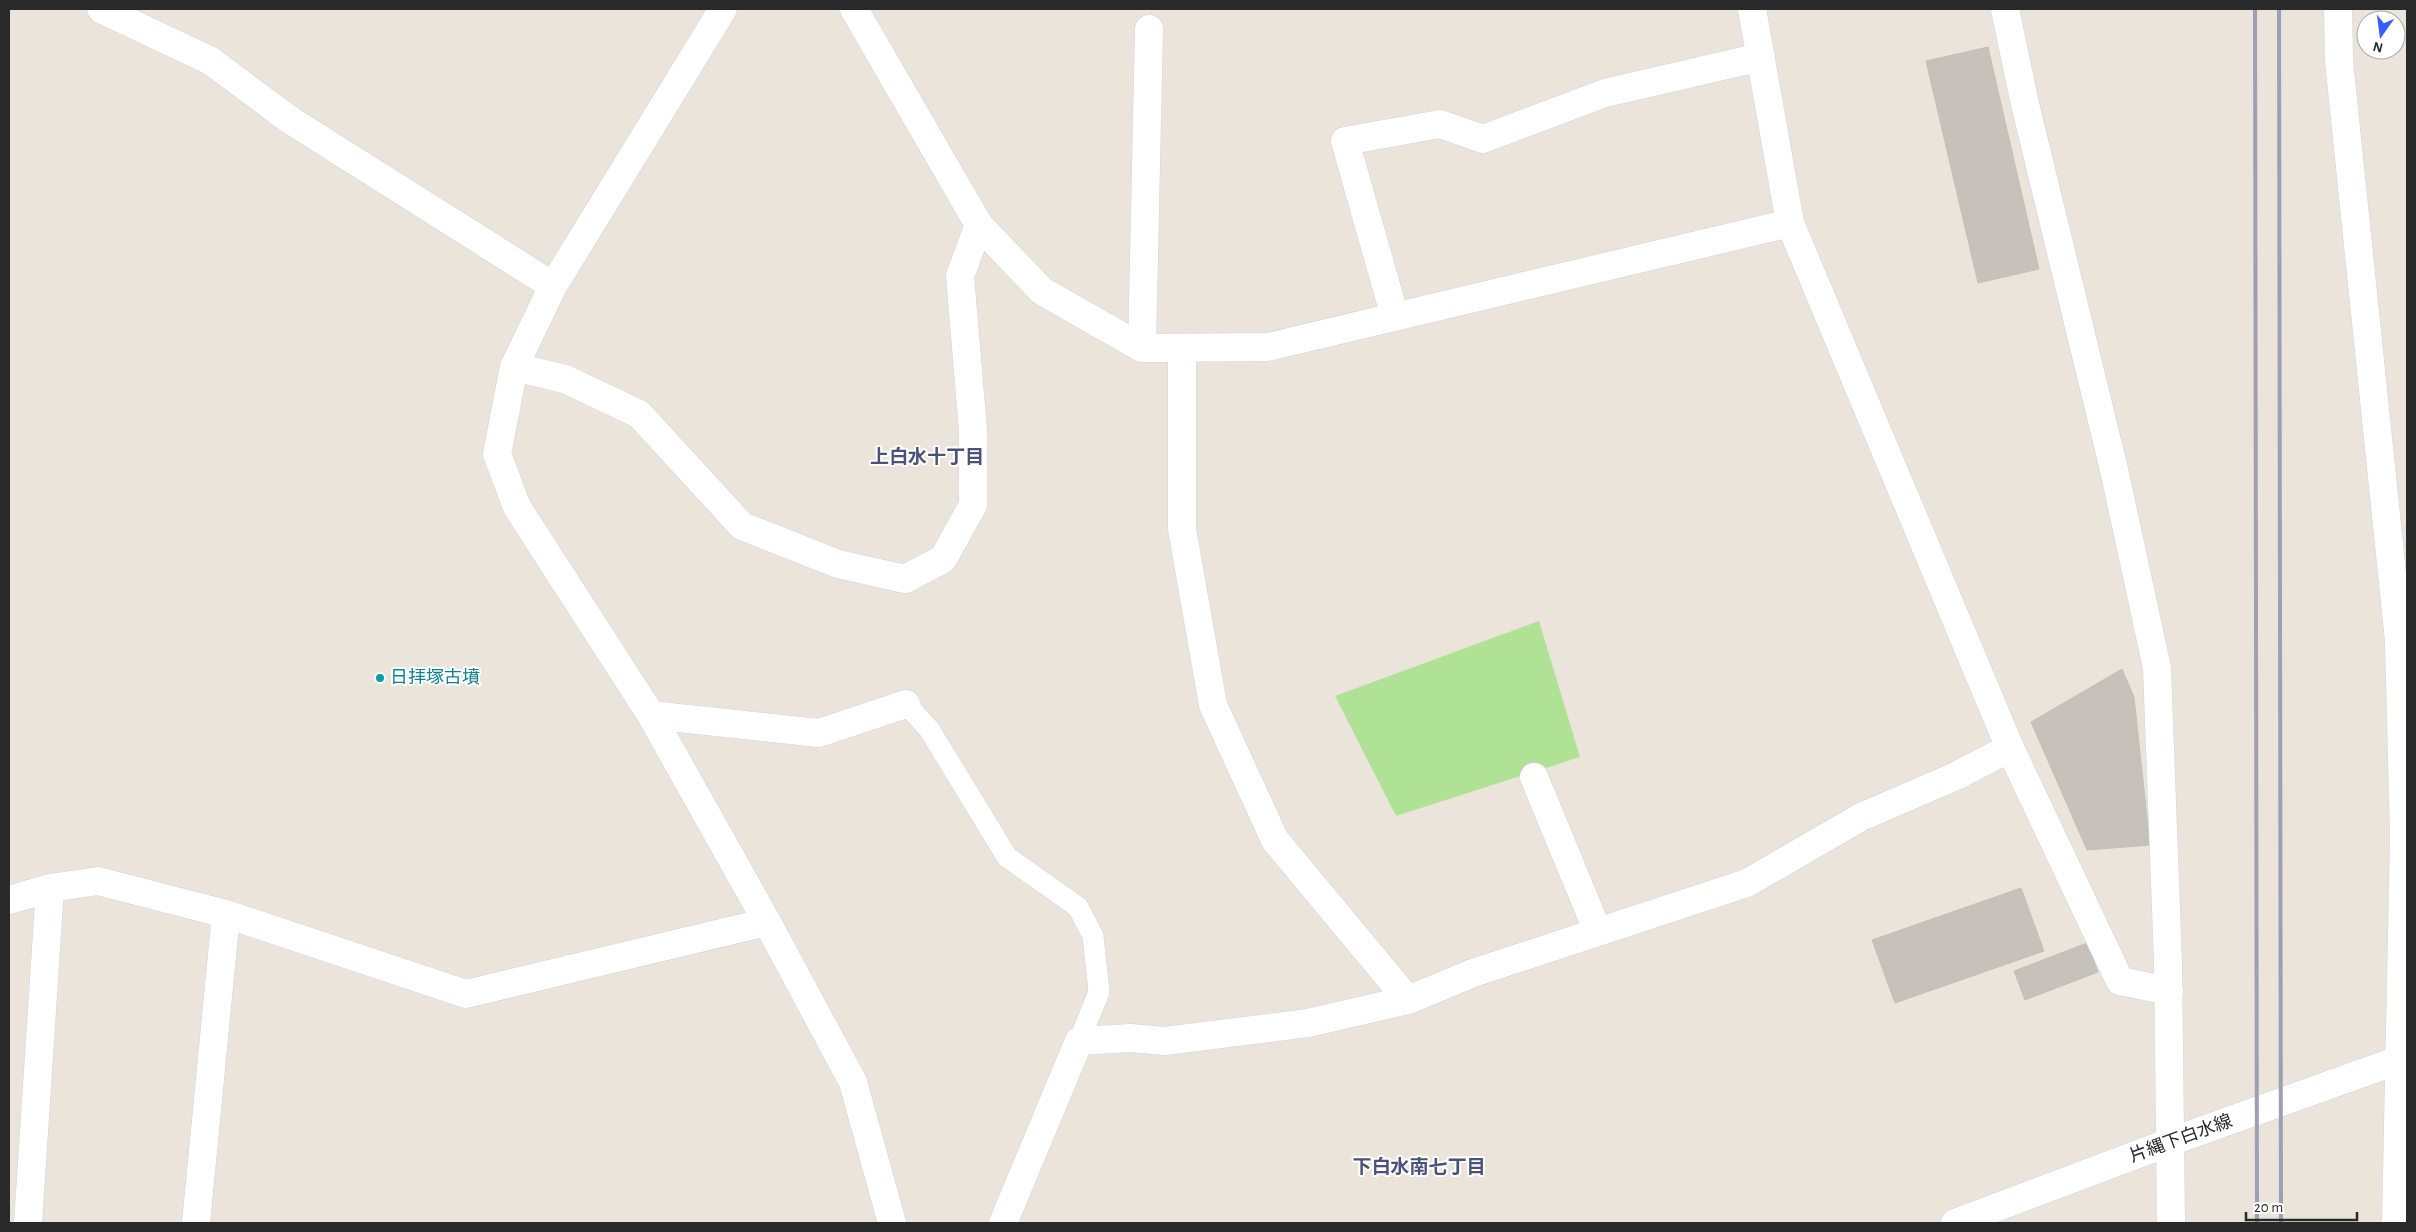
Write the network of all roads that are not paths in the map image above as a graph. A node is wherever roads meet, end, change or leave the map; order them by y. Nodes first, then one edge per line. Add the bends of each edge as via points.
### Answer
1 (101, 9) edge
2 (724, 9) edge
3 (854, 9) edge
4 (1752, 9) edge
5 (2004, 9) edge
6 (2338, 9) edge
7 (1149, 29) dead end
8 (1761, 57) junction
9 (1790, 223) junction
10 (979, 225) junction
11 (553, 286) junction
12 (1395, 317) junction
13 (1142, 348) junction
14 (1182, 349) junction
15 (514, 367) junction
16 (906, 704) joint
17 (651, 715) junction
18 (2010, 748) junction
19 (1534, 777) dead end
20 (50, 888) junction
21 (9, 900) edge
22 (226, 914) junction
23 (767, 922) junction
24 (1598, 932) junction
25 (2169, 991) junction
26 (1408, 1000) junction
27 (1079, 1041) junction
28 (2403, 1059) edge
29 (2170, 1142) junction
30 (28, 1223) edge
31 (196, 1223) edge
32 (892, 1223) edge
33 (1003, 1223) edge
34 (1955, 1223) edge
35 (2171, 1223) edge
36 (2396, 1223) edge

1 - 11 street via 211,61 290,120
2 - 11 street
3 - 10 street
4 - 8 street
5 - 25 street via 2115,474 2157,668
6 - 28 street via 2339,62 2399,641 2404,836
7 - 13 street
8 - 9 street
8 - 12 street via 1605,93 1483,139 1440,124 1345,141
9 - 12 street
9 - 18 street
10 - 13 street via 1042,291
10 - 15 street via 960,276 973,430 973,505 943,559 905,579 838,564 742,526 639,414 565,379
11 - 15 street
12 - 14 street via 1268,347
13 - 14 street
14 - 26 street via 1182,529 1213,705 1276,840
15 - 17 street via 497,454 517,507
16 - 17 street via 819,733
16 - 27 lane via 929,729 1007,857 1078,907 1093,936 1099,992
17 - 23 street
18 - 24 street via 1956,776 1861,817 1748,883
18 - 25 street via 2120,981
19 - 24 street
20 - 21 street
20 - 22 street via 98,881
20 - 30 street
22 - 23 street via 466,994
22 - 31 street
23 - 32 street via 852,1082
24 - 26 street via 1473,974
25 - 29 street
26 - 27 street via 1298,1025 1165,1041 1130,1038
27 - 33 street
28 - 29 street, 片縄下白水線
28 - 36 street
29 - 34 street, 片縄下白水線
29 - 35 street

